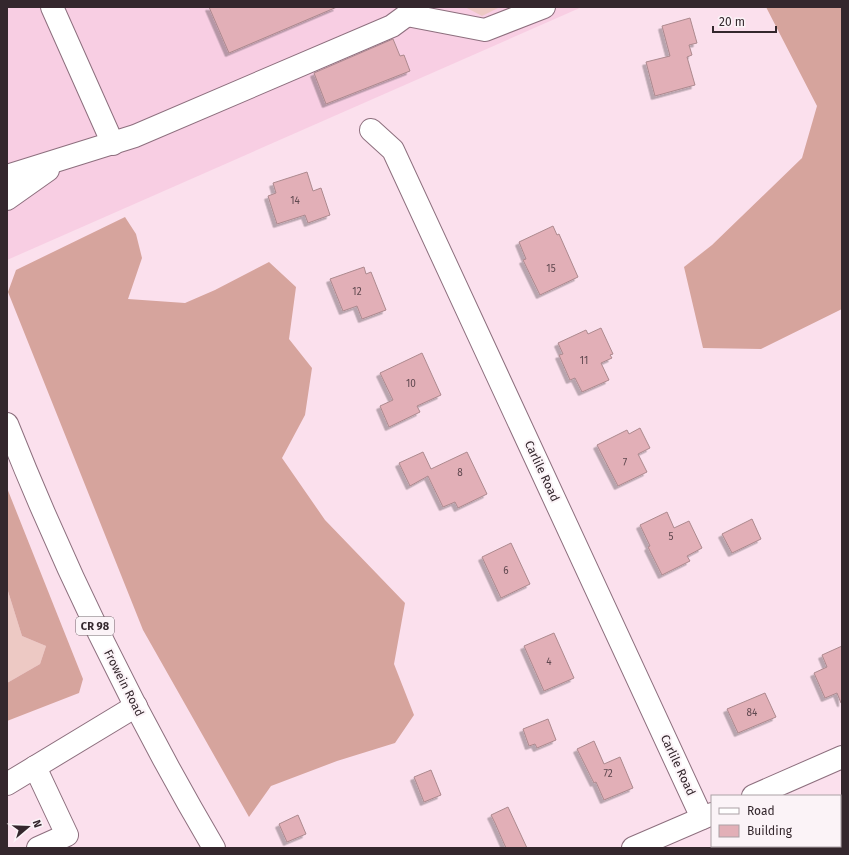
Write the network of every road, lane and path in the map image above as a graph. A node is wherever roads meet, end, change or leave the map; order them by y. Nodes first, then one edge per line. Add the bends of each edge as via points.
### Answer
1 (52, 7) edge
2 (544, 7) edge
3 (409, 11) edge
4 (371, 130) dead end
5 (113, 144) junction
6 (63, 160) junction
7 (7, 176) edge
8 (7, 199) edge
9 (7, 424) edge
10 (136, 706) junction
11 (842, 757) edge
12 (35, 767) junction
13 (7, 784) edge
14 (755, 795) edge
15 (707, 816) edge
16 (38, 848) edge
17 (214, 848) edge
18 (633, 848) edge

1 - 5 street
2 - 3 street via 485,30
3 - 5 street via 392,26
4 - 15 street, Carlile Road via 393,150
5 - 6 street
6 - 7 street
6 - 8 street
9 - 10 street, Frowein Road / CR 98 via 92,620
10 - 12 street
10 - 17 street, Frowein Road / CR 98
11 - 14 street
12 - 13 street
12 - 16 street via 66,835
15 - 18 street

